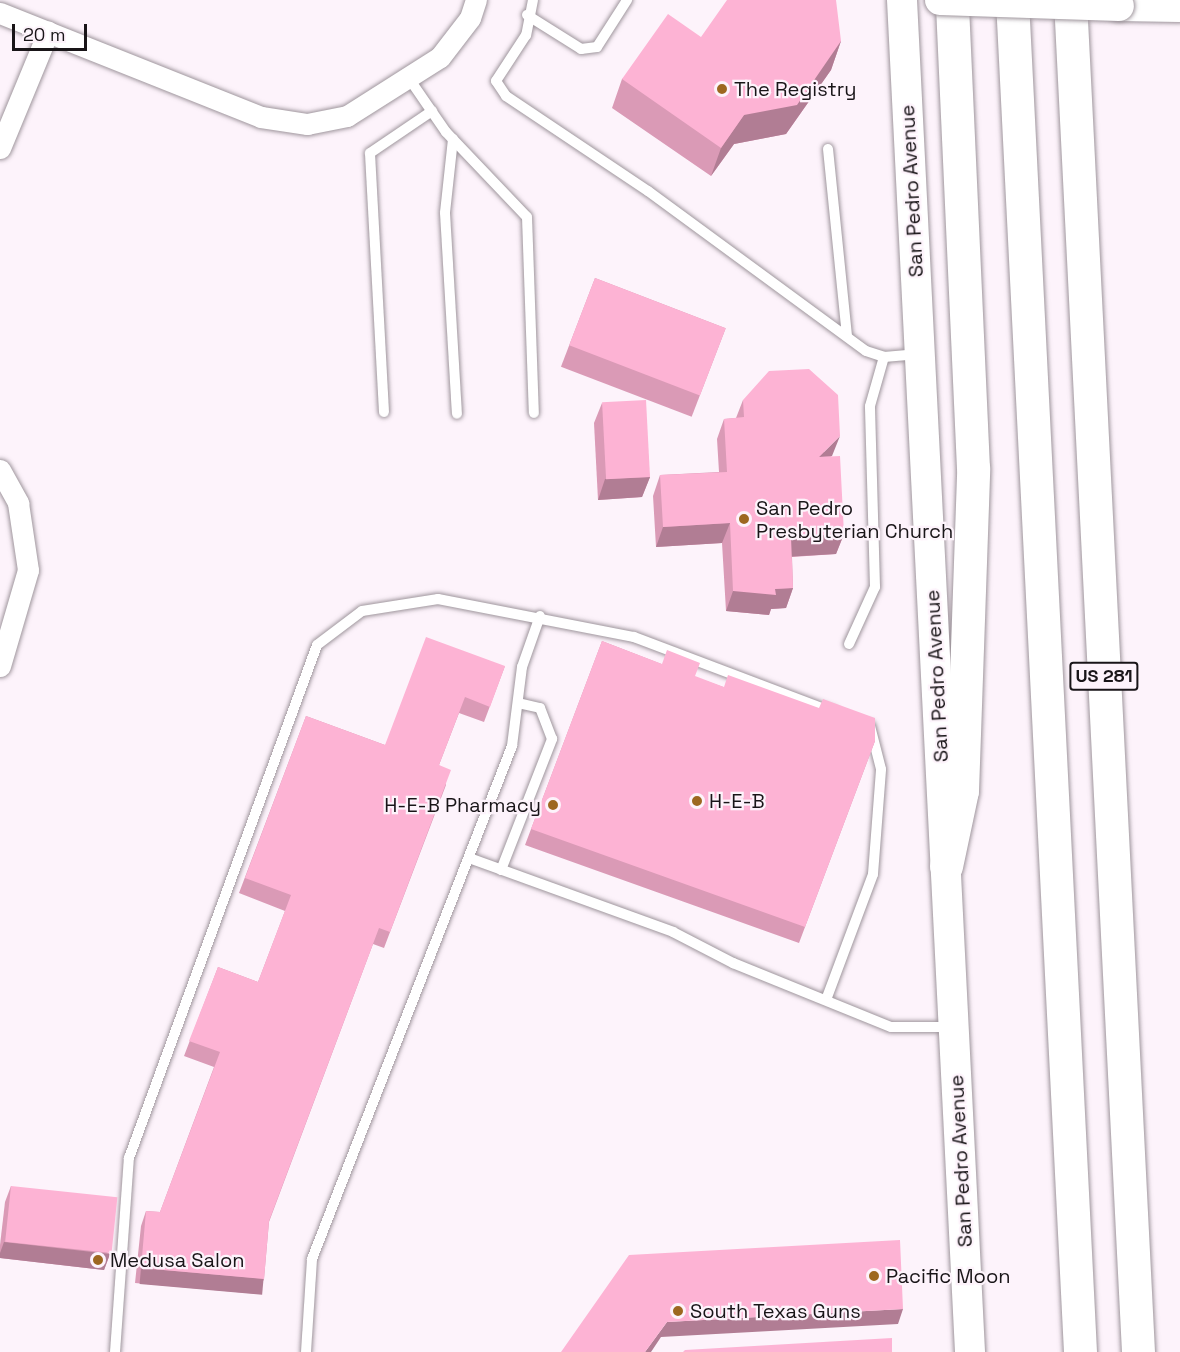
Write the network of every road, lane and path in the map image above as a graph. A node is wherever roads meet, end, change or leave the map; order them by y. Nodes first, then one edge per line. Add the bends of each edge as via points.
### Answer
1 (476, 0) edge
2 (533, 0) edge
3 (627, 0) edge
4 (902, 0) edge
5 (939, 0) edge
6 (952, 0) edge
7 (1012, 0) edge
8 (1070, 0) edge
9 (1180, 0) edge
10 (1180, 6) edge
11 (0, 13) edge
12 (527, 15) junction
13 (48, 32) junction
14 (408, 77) junction
15 (432, 111) junction
16 (453, 139) junction
17 (0, 148) edge
18 (828, 149) dead end
19 (847, 335) junction
20 (920, 354) junction
21 (884, 357) junction
22 (384, 412) dead end
23 (534, 413) dead end
24 (457, 414) dead end
25 (0, 470) edge
26 (540, 616) junction
27 (849, 644) dead end
28 (0, 666) edge
29 (519, 703) junction
30 (469, 858) junction
31 (946, 866) junction
32 (501, 870) junction
33 (826, 1000) junction
34 (954, 1026) junction
35 (115, 1352) edge
36 (306, 1352) edge
37 (970, 1352) edge
38 (1080, 1352) edge
39 (1138, 1352) edge

1 - 14 street via 470,18 440,57
2 - 12 lane
3 - 12 lane via 597,47 581,49
4 - 20 main road, San Pedro Avenue
5 - 10 main road, bridge
6 - 31 highway via 973,459 962,790
7 - 38 highway, US 281
8 - 39 highway, US 281
9 - 10 main road
11 - 13 street
12 - 19 lane via 526,35 495,81 506,96
13 - 14 street via 261,117 307,124 347,116
13 - 17 street
14 - 15 lane
15 - 16 lane
15 - 22 lane via 370,153
16 - 23 lane via 527,217
16 - 24 lane via 446,213
18 - 19 lane
19 - 21 lane via 866,351
20 - 21 lane
20 - 31 main road, San Pedro Avenue
21 - 27 lane via 870,406 876,587
25 - 28 street via 18,502 28,570
26 - 29 lane via 522,667
26 - 33 lane via 633,637 874,728 880,769 873,874
26 - 35 lane via 438,599 362,611 317,645 129,1158
29 - 30 lane via 512,746
29 - 32 lane via 540,708 552,739
30 - 32 lane
30 - 36 lane via 312,1259
31 - 34 main road, San Pedro Avenue
32 - 33 lane via 673,932 733,963
33 - 34 lane via 891,1027
34 - 37 main road, San Pedro Avenue

